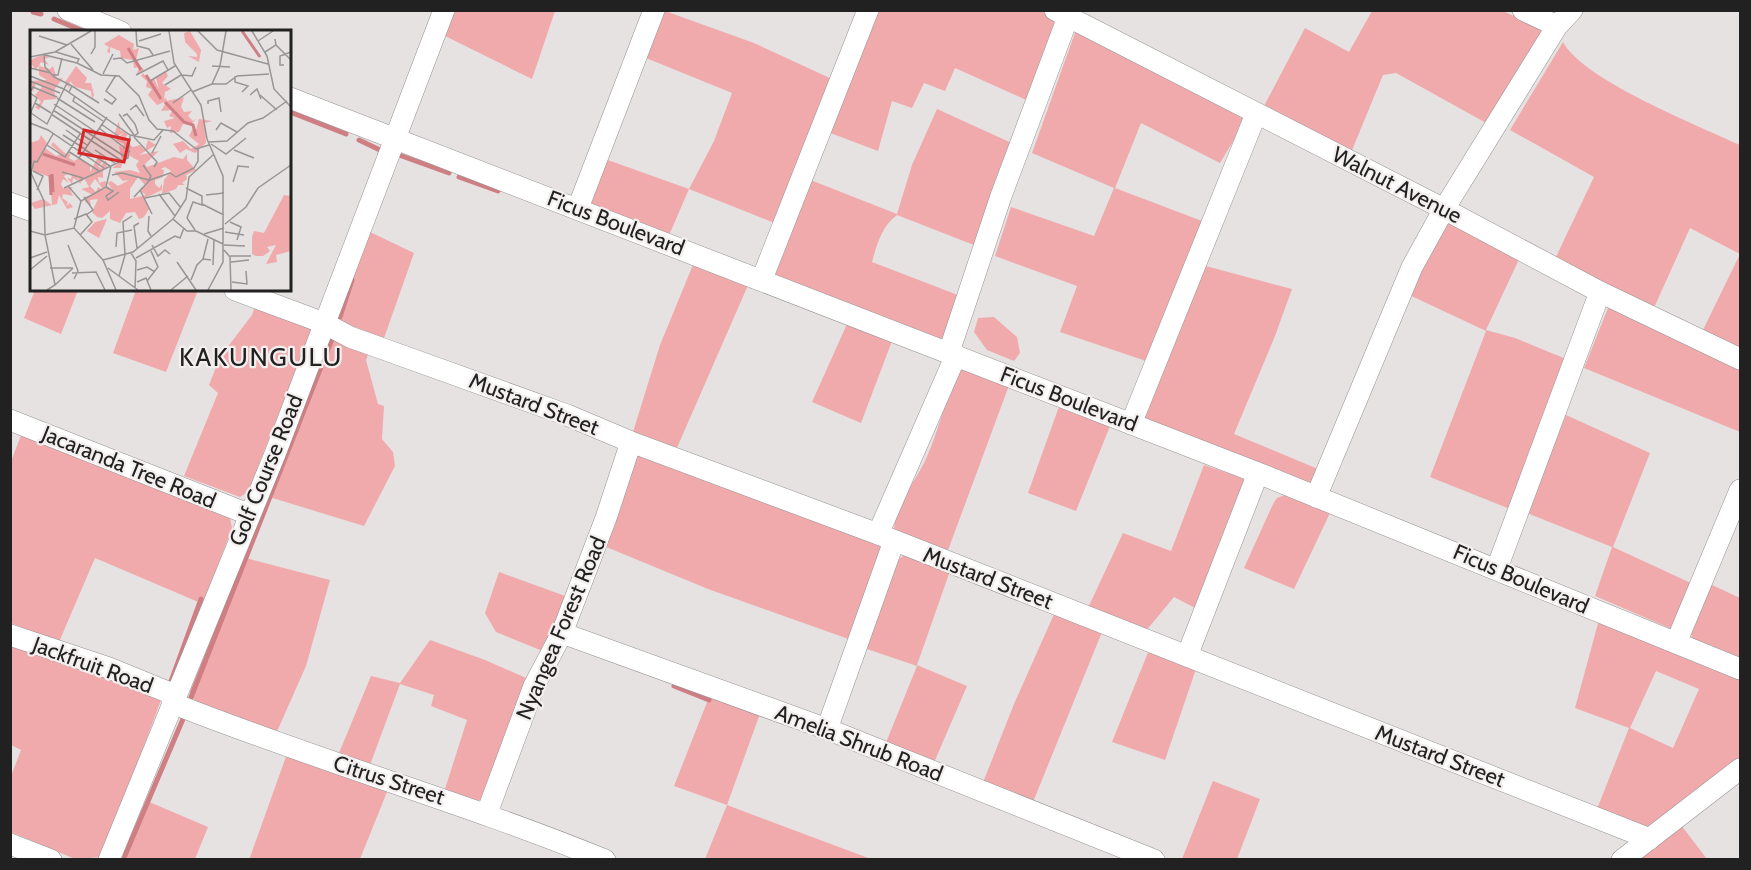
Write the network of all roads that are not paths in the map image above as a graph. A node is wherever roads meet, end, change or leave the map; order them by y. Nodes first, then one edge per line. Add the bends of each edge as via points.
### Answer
1 (68, 10) edge
2 (444, 10) edge
3 (654, 10) edge
4 (868, 10) edge
5 (1523, 10) edge
6 (1572, 10) edge
7 (1061, 14) edge
8 (1557, 26) junction
9 (116, 30) edge
10 (291, 98) edge
11 (1256, 114) junction
12 (394, 139) junction
13 (10, 203) edge
14 (578, 208) junction
15 (1444, 209) junction
16 (30, 210) edge
17 (762, 279) junction
18 (239, 291) edge
19 (1600, 292) junction
20 (324, 323) junction
21 (952, 353) junction
22 (1740, 359) edge
23 (10, 420) edge
24 (1131, 424) junction
25 (631, 442) junction
26 (1258, 473) junction
27 (1740, 490) edge
28 (1316, 497) junction
29 (248, 514) junction
30 (886, 538) junction
31 (1497, 568) junction
32 (562, 633) junction
33 (10, 635) edge
34 (1677, 644) junction
35 (1187, 656) junction
36 (1740, 669) edge
37 (174, 699) junction
38 (827, 729) junction
39 (1740, 770) edge
40 (487, 813) junction
41 (1650, 839) junction
42 (10, 844) edge
43 (51, 860) edge
44 (109, 860) edge
45 (605, 860) edge
46 (1154, 860) edge
47 (1622, 860) edge

1 - 9 street
2 - 12 street, Golf Course Road
3 - 14 street
4 - 17 street
5 - 8 street
6 - 8 street
7 - 11 street, Walnut Avenue
7 - 21 street
8 - 15 street
10 - 12 street, Ficus Boulevard
11 - 15 street, Walnut Avenue
11 - 24 street
12 - 14 street, Ficus Boulevard
12 - 20 street, Golf Course Road
13 - 16 street
14 - 17 street, Ficus Boulevard
15 - 19 street, Walnut Avenue
15 - 28 street via 1412,267
17 - 21 street, Ficus Boulevard
18 - 20 street, Mustard Street
19 - 22 street, Walnut Avenue
19 - 31 street
20 - 25 street, Mustard Street via 350,337
20 - 29 street, Golf Course Road
21 - 24 street, Ficus Boulevard
21 - 30 street
23 - 29 street, Jacaranda Tree Road
24 - 26 street, Ficus Boulevard
25 - 30 street, Mustard Street
25 - 32 street, Nyangea Forest Road
26 - 28 street, Ficus Boulevard
26 - 35 street
27 - 34 street
28 - 31 street, Ficus Boulevard
29 - 37 street, Golf Course Road
30 - 35 street, Mustard Street
30 - 38 street
31 - 34 street, Ficus Boulevard
32 - 38 street, Amelia Shrub Road
32 - 40 street, Nyangea Forest Road via 534,686
33 - 37 street, Jackfruit Road via 109,668
34 - 36 street, Ficus Boulevard
35 - 41 street, Mustard Street
37 - 40 street, Citrus Street via 278,744
37 - 44 street, Golf Course Road
38 - 46 street, Amelia Shrub Road
39 - 41 street
40 - 45 street, Citrus Street
41 - 47 street
42 - 43 street

